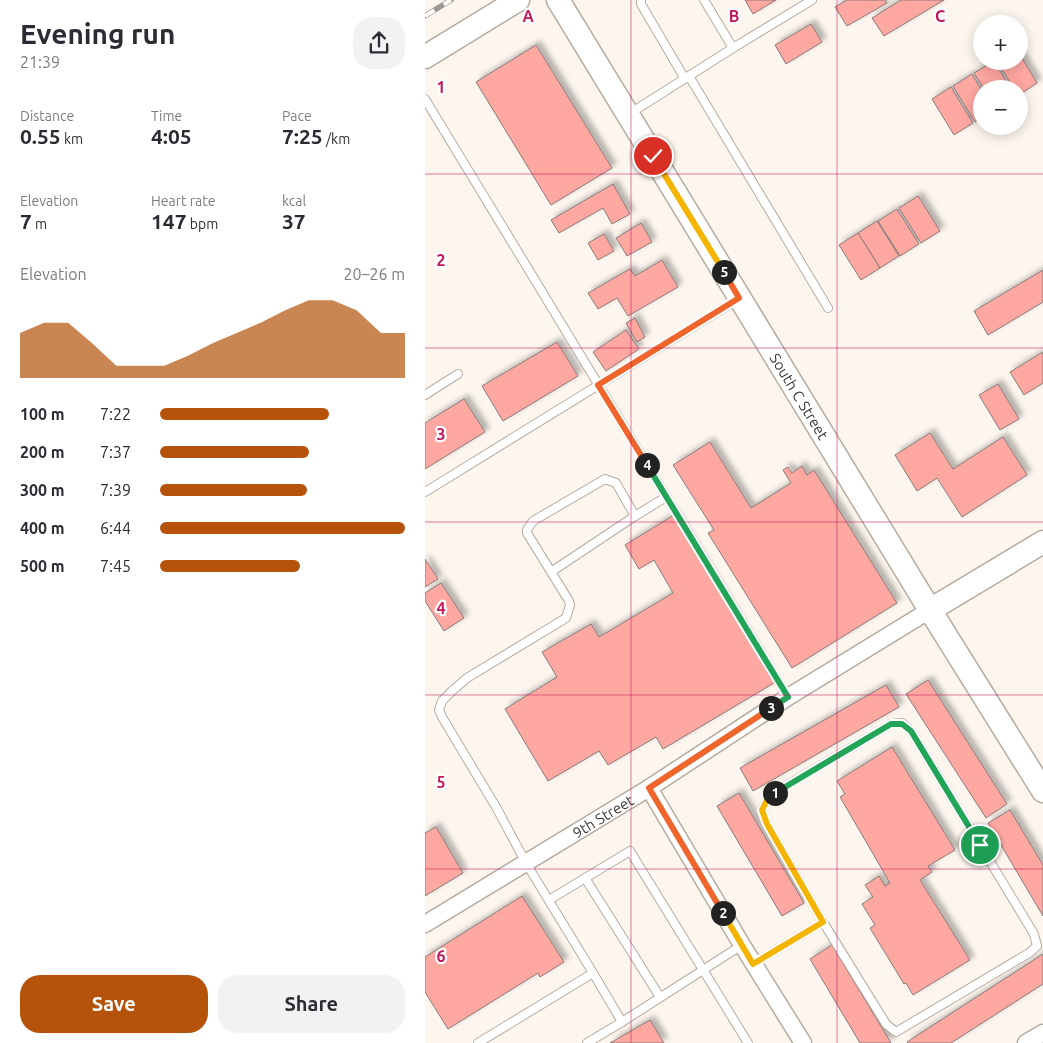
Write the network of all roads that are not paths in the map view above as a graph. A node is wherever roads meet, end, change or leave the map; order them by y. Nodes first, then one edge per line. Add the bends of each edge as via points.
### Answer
1 (518, 0) edge
2 (558, 0) edge
3 (641, 0) edge
4 (704, 0) edge
5 (811, 0) edge
6 (733, 48) junction
7 (425, 57) edge
8 (687, 77) junction
9 (425, 99) edge
10 (628, 115) junction
11 (739, 298) junction
12 (828, 308) dead end
13 (458, 374) dead end
14 (598, 385) junction
15 (425, 395) edge
16 (425, 492) edge
17 (666, 497) junction
18 (635, 516) junction
19 (1043, 542) edge
20 (551, 572) junction
21 (930, 610) junction
22 (788, 697) junction
23 (649, 788) junction
24 (1043, 791) edge
25 (526, 863) junction
26 (585, 878) junction
27 (549, 900) junction
28 (823, 922) junction
29 (425, 924) edge
30 (742, 945) junction
31 (753, 964) junction
32 (704, 970) junction
33 (593, 974) junction
34 (660, 996) junction
35 (622, 1022) junction
36 (1043, 1033) edge
37 (478, 1043) edge
38 (587, 1043) edge
39 (748, 1043) edge
40 (803, 1043) edge
41 (1026, 1043) edge

1 - 7 street
2 - 10 street, South C Street
3 - 8 lane
4 - 6 lane
5 - 6 lane
6 - 8 lane
8 - 10 lane
8 - 12 lane
9 - 14 lane
10 - 11 street, South C Street
11 - 14 lane
11 - 21 street, South C Street
13 - 15 lane
14 - 16 lane
14 - 17 lane
17 - 18 lane
17 - 22 lane
18 - 20 lane
18 - 20 lane via 616,483 605,479 533,521 527,533
19 - 21 street
20 - 25 lane via 569,601 566,618 467,678 442,701 439,710
21 - 22 street, 9th Street
21 - 24 street, South C Street
22 - 23 street, 9th Street
23 - 25 street, 9th Street
23 - 30 street
25 - 27 lane
25 - 29 street, 9th Street
26 - 27 lane
26 - 32 lane via 630,851
26 - 34 lane
27 - 33 lane
28 - 28 lane via 886,1024 896,1032 1037,946 1034,934 911,731 902,724 891,724 769,796 762,810
28 - 31 lane
30 - 31 street
30 - 32 lane
31 - 40 street
32 - 34 lane
32 - 39 lane
33 - 35 lane
33 - 37 lane
34 - 35 lane
35 - 38 lane
36 - 41 street

